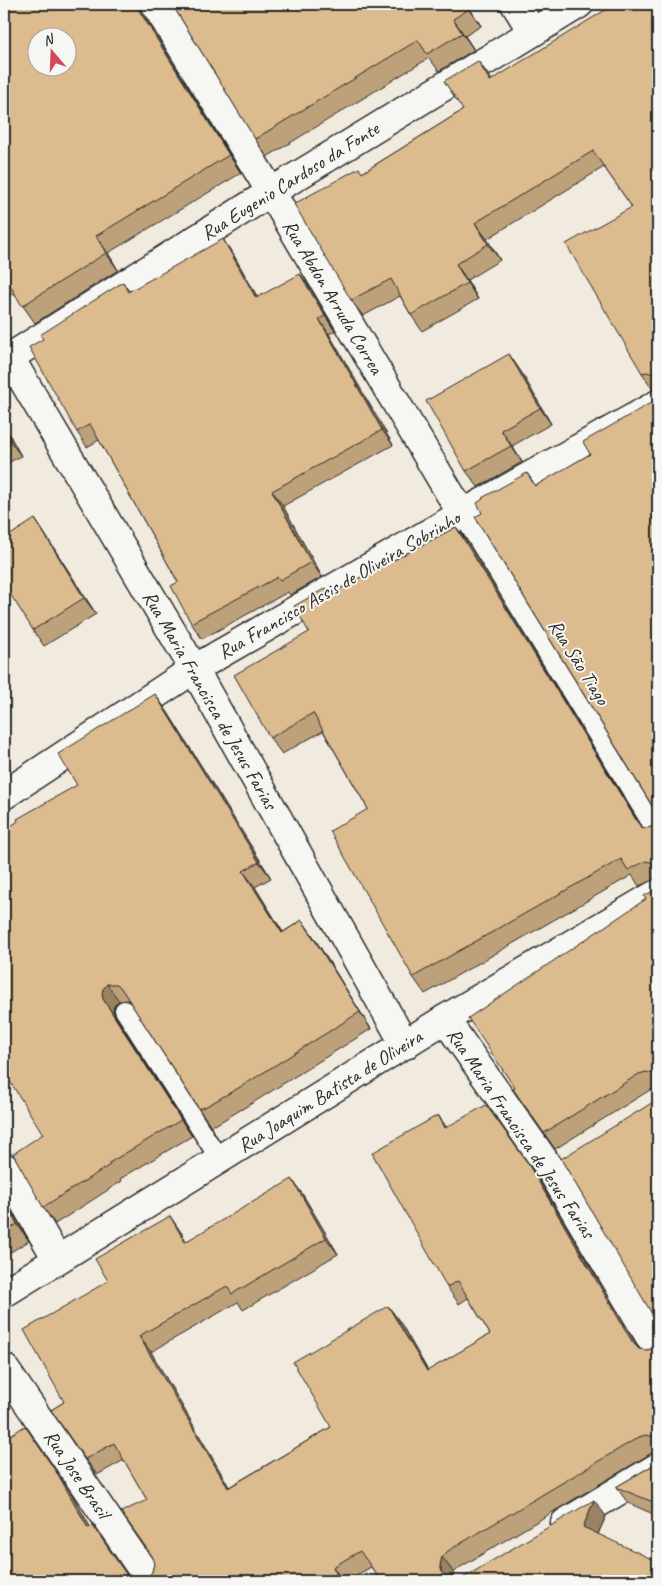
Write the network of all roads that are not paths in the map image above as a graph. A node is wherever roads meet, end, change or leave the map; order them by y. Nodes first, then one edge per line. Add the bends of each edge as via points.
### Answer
1 (155, 4) edge
2 (515, 4) edge
3 (579, 4) edge
4 (532, 31) junction
5 (271, 192) junction
6 (7, 359) edge
7 (658, 404) edge
8 (462, 514) junction
9 (194, 669) junction
10 (4, 795) edge
11 (658, 834) edge
12 (658, 893) edge
13 (124, 1010) edge
14 (445, 1019) junction
15 (405, 1045) junction
16 (576, 1155) edge
17 (220, 1160) junction
18 (4, 1167) edge
19 (551, 1170) junction
20 (57, 1259) junction
21 (4, 1293) edge
22 (658, 1351) edge
23 (4, 1368) edge
24 (658, 1467) edge
25 (542, 1537) edge
26 (150, 1581) edge

1 - 5 street, Rua Abdon Arruda Correa
2 - 4 street
3 - 4 street, Rua Eugenio Cardoso da Fonte
4 - 5 street, Rua Eugenio Cardoso da Fonte
5 - 6 street, Rua Eugenio Cardoso da Fonte
5 - 8 street, Rua Abdon Arruda Correa
6 - 9 street, Rua Maria Francisca de Jesus Farias
7 - 8 street, Rua Francisco Assis de Oliveira Sobrinho
8 - 9 street, Rua Francisco Assis de Oliveira Sobrinho
8 - 11 lane, Rua São Tiago
9 - 10 street, Rua Francisco Assis de Oliveira Sobrinho
9 - 15 street, Rua Maria Francisca de Jesus Farias
12 - 14 street, Rua Joaquim Batista de Oliveira
13 - 17 lane
14 - 15 street, Rua Joaquim Batista de Oliveira
14 - 19 street, Rua Maria Francisca de Jesus Farias
15 - 17 street, Rua Joaquim Batista de Oliveira
16 - 19 street
17 - 20 street, Rua Joaquim Batista de Oliveira
18 - 20 street
19 - 22 street, Rua Maria Francisca de Jesus Farias
20 - 21 street, Rua Joaquim Batista de Oliveira
23 - 26 street, Rua Jose Brasil
24 - 25 street

